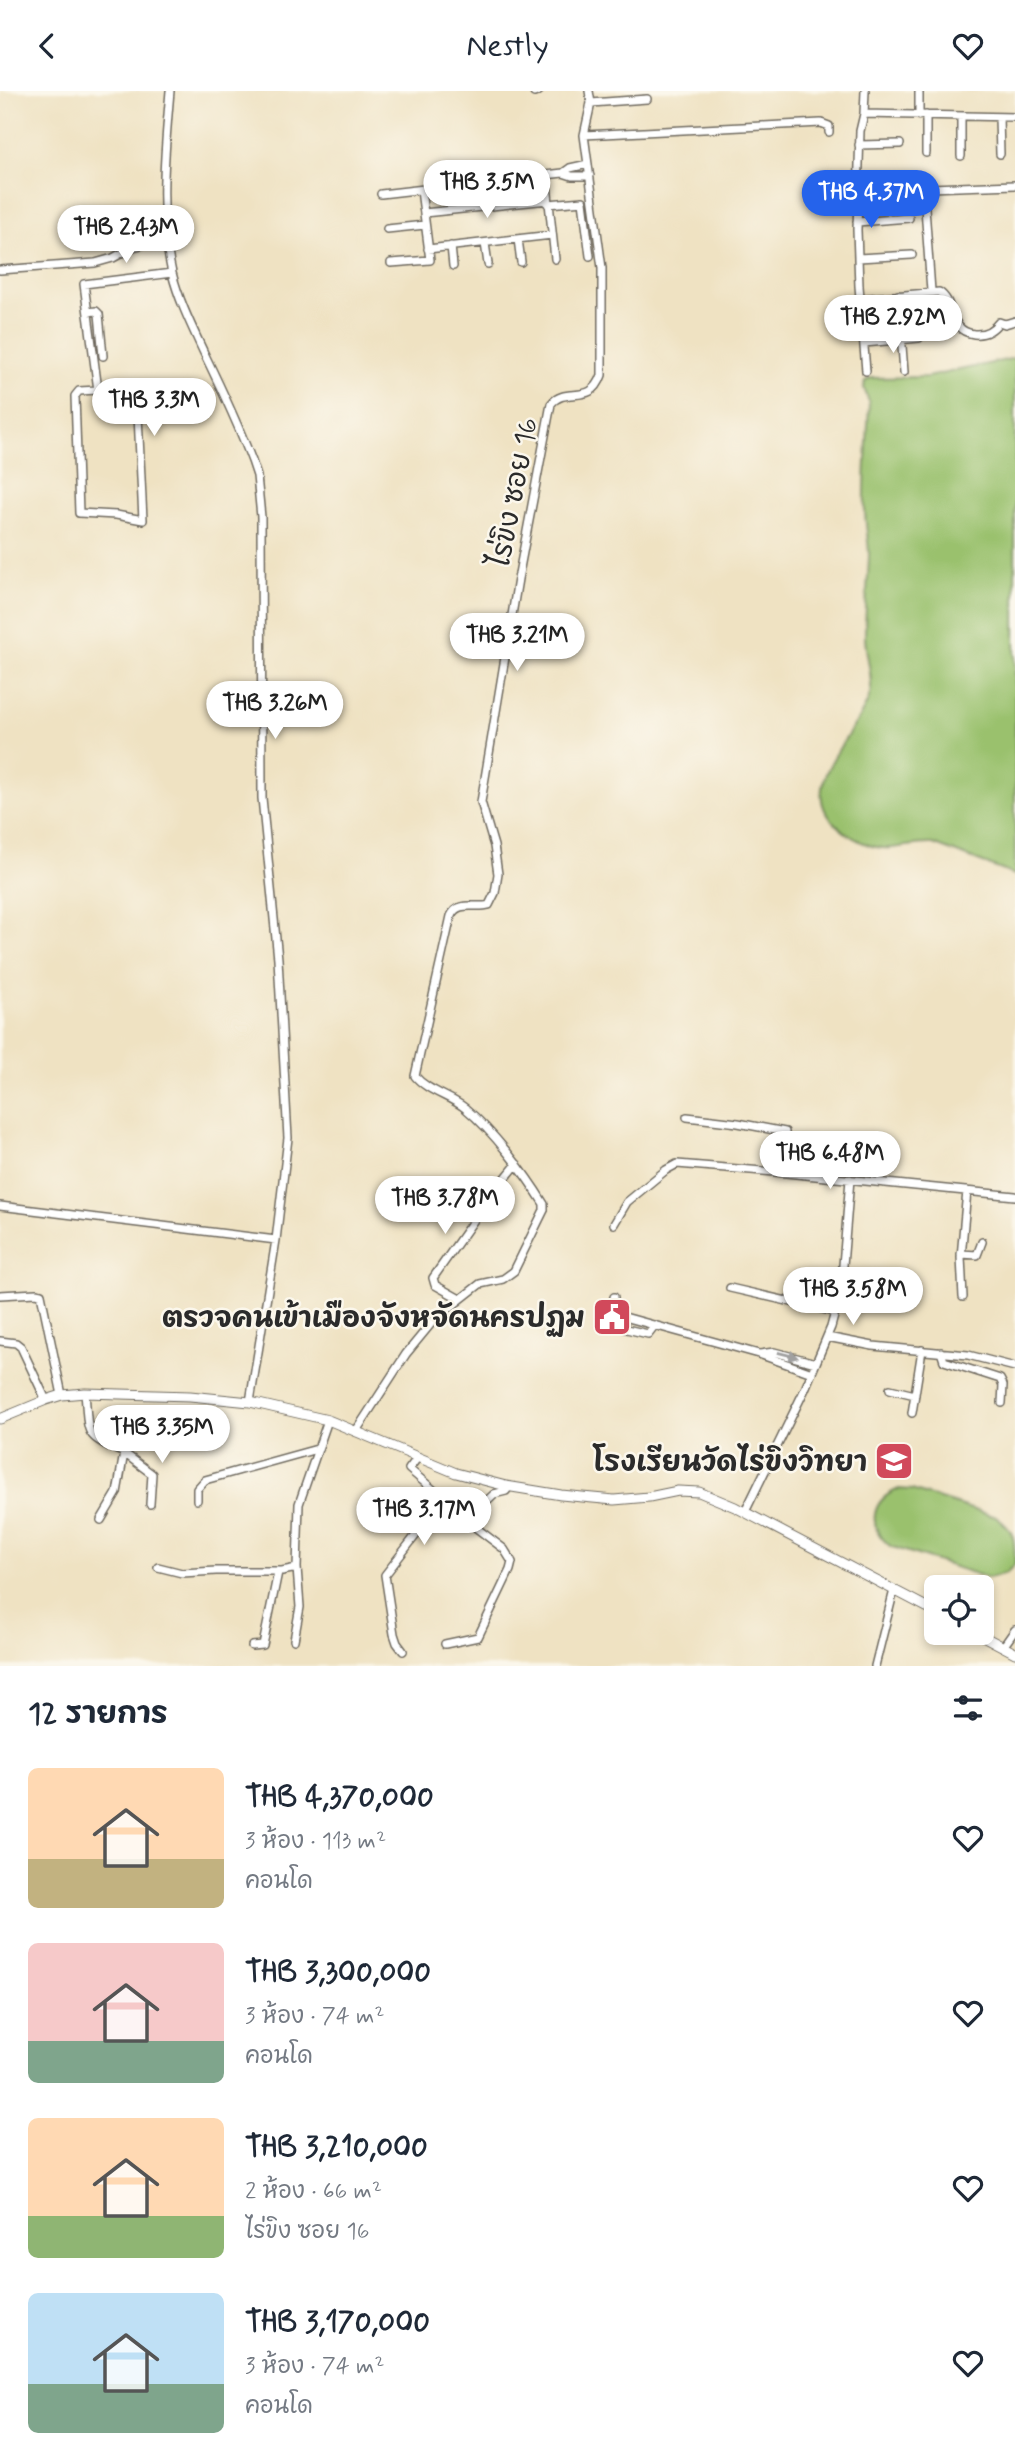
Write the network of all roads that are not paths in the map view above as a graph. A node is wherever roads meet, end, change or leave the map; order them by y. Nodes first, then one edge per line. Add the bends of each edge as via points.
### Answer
1 (170, 91) edge
2 (589, 91) edge
3 (865, 91) edge
4 (919, 91) edge
5 (647, 99) dead end
6 (591, 103) junction
7 (864, 114) junction
8 (923, 115) junction
9 (961, 116) junction
10 (999, 117) junction
11 (1015, 117) edge
12 (829, 132) dead end
13 (584, 135) junction
14 (900, 144) dead end
15 (859, 145) junction
16 (926, 153) dead end
17 (1000, 154) dead end
18 (961, 156) dead end
19 (588, 164) junction
20 (562, 173) junction
21 (546, 175) junction
22 (590, 176) junction
23 (902, 180) dead end
24 (858, 181) junction
25 (1015, 185) edge
26 (421, 190) junction
27 (381, 194) dead end
28 (548, 202) junction
29 (424, 213) junction
30 (909, 218) dead end
31 (857, 222) junction
32 (425, 225) junction
33 (387, 229) dead end
34 (552, 235) junction
35 (166, 239) junction
36 (518, 239) junction
37 (485, 243) junction
38 (451, 246) junction
39 (428, 249) junction
40 (912, 255) dead end
41 (590, 256) dead end
42 (858, 258) junction
43 (555, 259) dead end
44 (521, 262) dead end
45 (391, 263) dead end
46 (488, 264) dead end
47 (453, 266) dead end
48 (0, 270) edge
49 (172, 273) junction
50 (932, 291) junction
51 (898, 295) junction
52 (860, 299) junction
53 (88, 312) junction
54 (1015, 321) edge
55 (101, 335) junction
56 (90, 336) junction
57 (919, 338) dead end
58 (901, 340) junction
59 (864, 343) junction
60 (103, 356) dead end
61 (866, 371) dead end
62 (904, 372) dead end
63 (97, 390) junction
64 (687, 1117) dead end
65 (517, 1164) junction
66 (786, 1173) junction
67 (850, 1179) junction
68 (967, 1191) junction
69 (1015, 1196) edge
70 (0, 1206) edge
71 (614, 1224) dead end
72 (276, 1240) junction
73 (982, 1242) dead end
74 (961, 1254) junction
75 (730, 1287) dead end
76 (0, 1295) edge
77 (614, 1297) dead end
78 (963, 1297) dead end
79 (460, 1299) junction
80 (835, 1312) junction
81 (610, 1313) junction
82 (655, 1325) junction
83 (827, 1337) junction
84 (0, 1341) edge
85 (922, 1350) junction
86 (941, 1352) junction
87 (759, 1354) junction
88 (816, 1363) junction
89 (1015, 1367) edge
90 (812, 1373) junction
91 (890, 1389) dead end
92 (85, 1393) junction
93 (62, 1395) junction
94 (915, 1395) junction
95 (43, 1401) junction
96 (250, 1402) junction
97 (1002, 1403) dead end
98 (912, 1413) dead end
99 (0, 1419) edge
100 (328, 1420) junction
101 (356, 1431) junction
102 (317, 1449) junction
103 (124, 1453) junction
104 (418, 1457) junction
105 (508, 1487) junction
106 (197, 1500) dead end
107 (150, 1504) dead end
108 (745, 1512) junction
109 (101, 1520) dead end
110 (158, 1567) dead end
111 (297, 1568) junction
112 (278, 1572) junction
113 (894, 1590) junction
114 (924, 1606) edge
115 (1015, 1630) edge
116 (294, 1640) dead end
117 (994, 1642) edge
118 (445, 1644) dead end
119 (252, 1646) dead end
120 (1003, 1647) junction
121 (403, 1651) dead end
122 (1015, 1653) edge
123 (875, 1666) edge

1 - 35 street via 165,125
2 - 6 street, ไร่ขิง ซอย 16
3 - 7 street
4 - 8 street
5 - 6 street
6 - 13 street, ไร่ขิง ซอย 16
7 - 8 street
7 - 15 street
8 - 9 street
8 - 16 street
9 - 10 street
9 - 18 street
10 - 11 street
10 - 17 street
12 - 13 street via 829,126 821,123
13 - 19 street, ไร่ขิง ซอย 16
14 - 15 street
15 - 24 street
19 - 20 street
19 - 22 street, ไร่ขิง ซอย 16
20 - 21 street
20 - 22 street
21 - 26 street
21 - 28 street
22 - 65 street, ไร่ขิง ซอย 16 via 602,268 602,375 589,393 558,397 551,404 481,802 497,863 497,888 489,905 460,906 452,913 415,1076 465,1108
23 - 24 street
24 - 31 street
25 - 50 street via 925,191
26 - 27 street
26 - 29 street
28 - 29 street
28 - 34 street
28 - 41 street via 583,201
29 - 32 street
30 - 31 street
31 - 42 street
32 - 33 street
32 - 39 street
34 - 36 street
34 - 43 street
35 - 48 street via 95,263
35 - 49 street
36 - 37 street
36 - 44 street
37 - 38 street
37 - 46 street
38 - 39 street
38 - 47 street
39 - 45 street via 430,260
40 - 42 street
42 - 52 street
49 - 53 street via 84,284
49 - 72 street via 246,446 260,498 262,798 288,1126
50 - 51 street
50 - 54 street via 945,297 962,330 984,333 999,322
51 - 52 street
51 - 58 street
52 - 59 street
53 - 55 street via 98,312
53 - 56 street
55 - 56 street
55 - 60 street
56 - 63 street
57 - 58 street
58 - 59 street
58 - 62 street
59 - 61 street
63 - 63 street via 132,389 137,394 143,520 79,513 74,399 76,392
64 - 66 street via 785,1132
65 - 79 street via 433,1276 436,1285
65 - 79 street, ไร่ขิง ซอย 16 via 544,1210 514,1271 503,1279 480,1284
66 - 67 street
66 - 71 street via 677,1164 627,1202
67 - 68 street
67 - 80 street
68 - 69 street
68 - 74 street
70 - 72 street
72 - 96 street
73 - 74 street via 977,1255
74 - 78 street
75 - 80 street
76 - 93 street via 41,1294
77 - 81 street
79 - 101 street, ไร่ขิง ซอย 16 via 405,1354
80 - 83 street
81 - 82 street
81 - 82 street via 609,1325 648,1335
82 - 87 street
83 - 85 street
83 - 88 street
84 - 95 street via 22,1347
85 - 86 street
85 - 94 street
86 - 89 street
86 - 97 street via 944,1361 1000,1379
87 -> 88 street via 774,1352
87 - 90 street
88 - 90 street
90 - 108 street
91 - 94 street
92 - 93 main road
92 - 96 main road
92 - 103 street via 90,1433
93 - 95 main road
94 - 98 street
95 - 99 main road
96 - 100 main road
100 - 101 main road
100 - 102 street
101 - 104 main road
102 - 106 street via 205,1480 197,1489
102 - 111 street via 299,1504
103 - 107 street via 152,1474
103 - 109 street via 117,1493
104 - 105 main road
104 - 121 street via 408,1469 444,1499 385,1575 394,1634
105 - 108 main road via 614,1500 687,1491
105 - 118 street via 494,1493 468,1519 505,1549 512,1562 510,1570 478,1637
108 - 113 main road
110 - 112 street via 182,1573
111 - 112 street
111 - 116 street via 300,1607
112 - 119 street via 263,1645
113 - 114 main road
113 - 123 street
115 - 120 street
117 - 120 main road
120 - 122 main road

